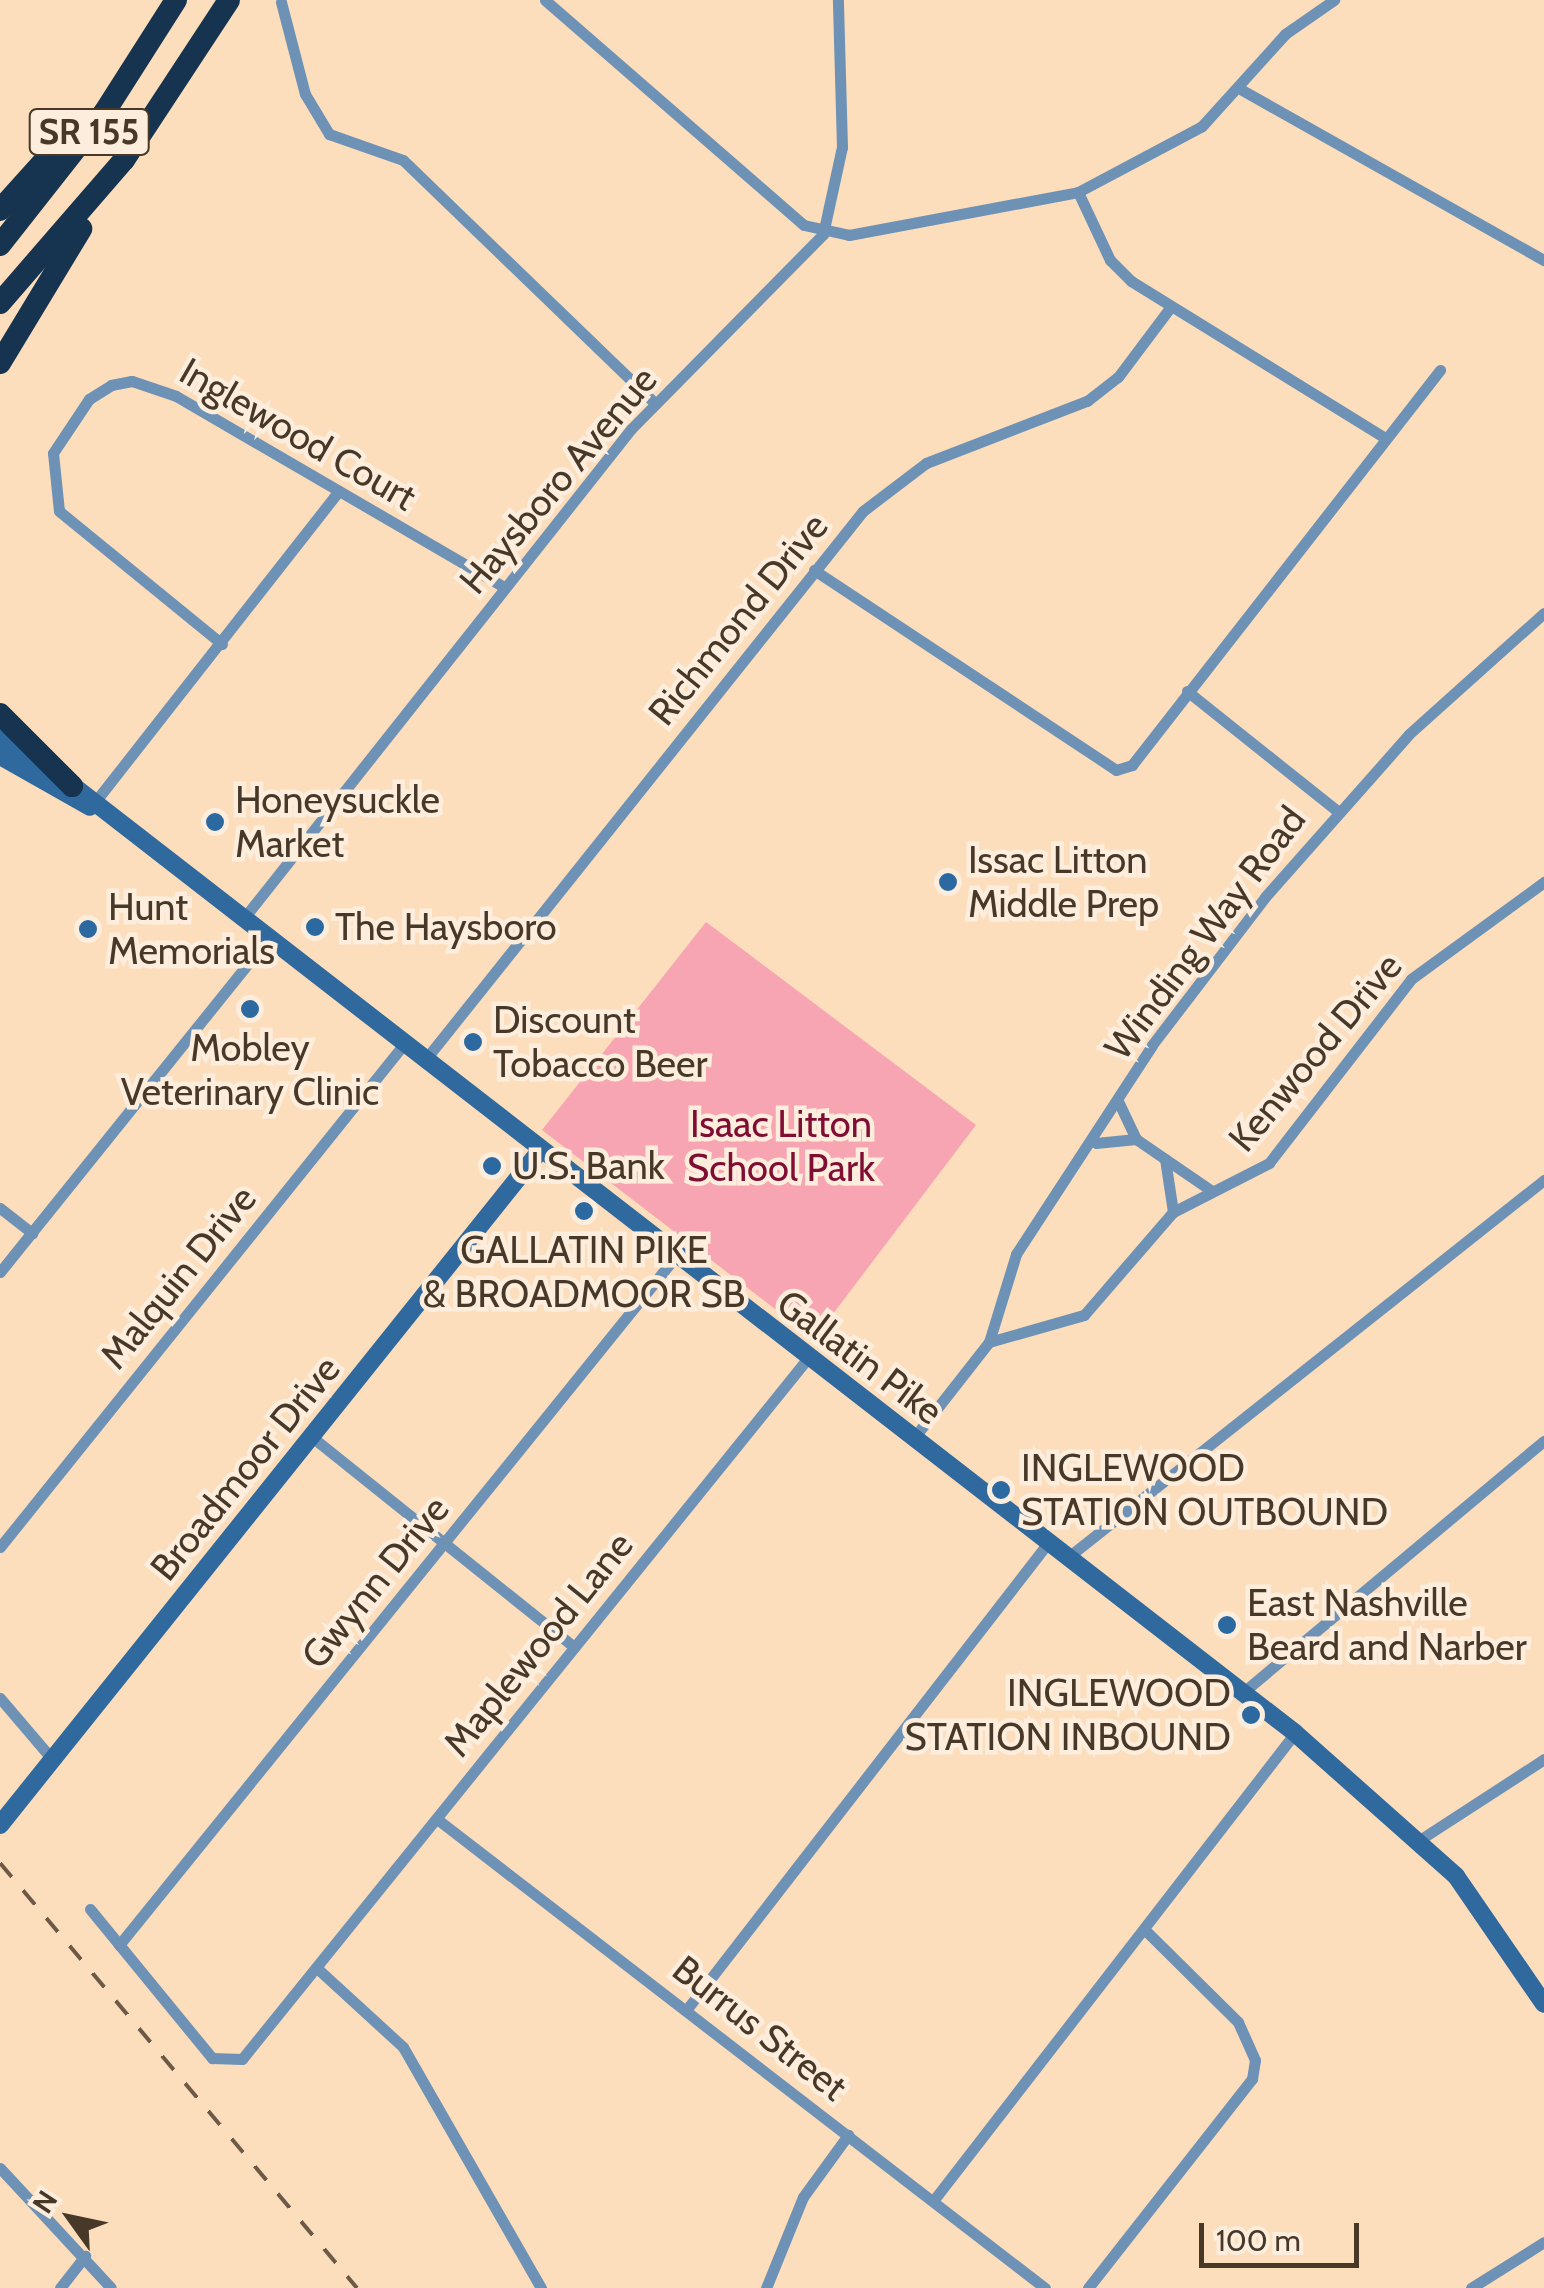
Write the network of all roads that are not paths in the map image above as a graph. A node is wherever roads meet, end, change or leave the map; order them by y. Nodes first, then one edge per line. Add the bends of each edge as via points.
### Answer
1 (229, 0) edge
2 (545, 0) edge
3 (838, 0) edge
4 (1334, 0) edge
5 (281, 2) edge
6 (172, 7) edge
7 (1242, 90) junction
8 (124, 160) junction
9 (1078, 192) junction
10 (0, 210) edge
11 (823, 234) junction
12 (0, 245) edge
13 (1544, 260) edge
14 (0, 303) edge
15 (1169, 309) junction
16 (0, 362) edge
17 (1440, 370) dead end
18 (656, 404) junction
19 (1385, 438) junction
20 (338, 492) junction
21 (814, 570) junction
22 (504, 586) junction
23 (1544, 613) edge
24 (222, 644) junction
25 (1187, 691) junction
26 (0, 714) edge
27 (0, 739) edge
28 (0, 756) edge
29 (72, 786) junction
30 (91, 808) junction
31 (1336, 810) junction
32 (1544, 882) edge
33 (244, 918) junction
34 (269, 937) junction
35 (404, 1044) junction
36 (426, 1060) junction
37 (1118, 1102) junction
38 (1136, 1139) junction
39 (1096, 1143) junction
40 (540, 1152) junction
41 (1165, 1158) junction
42 (1544, 1180) edge
43 (1212, 1191) junction
44 (0, 1208) edge
45 (1173, 1212) junction
46 (32, 1232) junction
47 (676, 1256) junction
48 (0, 1272) edge
49 (990, 1342) junction
50 (807, 1359) junction
51 (312, 1437) junction
52 (913, 1440) junction
53 (1544, 1441) edge
54 (445, 1542) junction
55 (1048, 1544) junction
56 (0, 1547) edge
57 (1068, 1558) junction
58 (574, 1647) junction
59 (1241, 1694) junction
60 (0, 1698) edge
61 (1295, 1734) junction
62 (52, 1759) junction
63 (1544, 1759) edge
64 (436, 1819) junction
65 (1, 1824) edge
66 (1421, 1839) junction
67 (90, 1908) dead end
68 (1144, 1930) junction
69 (120, 1945) junction
70 (319, 1970) junction
71 (1544, 2004) edge
72 (687, 2009) junction
73 (848, 2135) junction
74 (0, 2168) edge
75 (933, 2200) junction
76 (1544, 2242) edge
77 (84, 2256) junction
78 (60, 2288) edge
79 (111, 2288) edge
80 (541, 2288) edge
81 (766, 2288) edge
82 (1045, 2288) edge
83 (1088, 2288) edge
84 (1471, 2288) edge

1 - 8 highway, SR 155
2 - 11 street
3 - 11 street, Haysboro Avenue via 842,147
4 - 7 street via 1284,34
5 - 18 street via 305,94 329,134 403,160
6 - 10 highway
6 - 12 highway, SR 155
7 - 9 street via 1202,126
7 - 13 street
8 - 14 highway, SR 155
8 - 16 highway
9 - 11 street via 954,220
9 - 15 street via 1110,260
11 - 18 street, Haysboro Avenue via 784,284
15 - 19 street
15 - 21 street, Richmond Drive via 1118,377 1087,401 926,464 863,511
17 - 19 street
18 - 22 street, Haysboro Avenue
19 - 25 street
20 - 22 street, Inglewood Court
20 - 24 street
20 - 24 street, Inglewood Court via 153,385 111,386 76,414 54,453 59,512
21 - 25 street via 1116,770 1132,764
21 - 36 street, Richmond Drive
22 - 33 street, Haysboro Avenue
23 - 31 street, Winding Way Road
24 - 30 street
25 - 31 street
26 - 29 highway
27 - 29 main road, Gallatin Pike
28 - 30 main road, Gallatin Pike
29 - 30 main road, Gallatin Pike
30 - 33 main road, Gallatin Pike
31 - 37 street, Winding Way Road
32 - 43 street, Kenwood Drive via 1443,947 1268,1163
33 - 34 main road, Gallatin Pike
34 - 35 main road, Gallatin Pike
34 - 46 street
35 - 36 main road, Gallatin Pike
35 - 56 street, Malquin Drive
36 - 40 main road, Gallatin Pike
37 - 38 street
37 - 39 street, Winding Way Road
38 - 39 street
38 - 41 street
39 - 49 street, Winding Way Road via 1016,1254
40 - 47 main road, Gallatin Pike
40 - 51 main road, Broadmoor Drive
41 - 43 street
41 - 45 street
42 - 57 street
43 - 45 street, Kenwood Drive
44 - 46 street
45 - 49 street, Kenwood Drive via 1084,1316
46 - 48 street
47 - 50 main road, Gallatin Pike
47 - 54 street, Gwynn Drive
49 - 52 street
50 - 52 main road, Gallatin Pike
50 - 58 street, Maplewood Lane
51 - 54 street
51 - 62 main road, Broadmoor Drive
52 - 55 main road, Gallatin Pike
53 - 59 street
54 - 58 street
54 - 69 street, Gwynn Drive
55 - 57 main road, Gallatin Pike
55 - 72 street
57 - 59 main road, Gallatin Pike
58 - 64 street, Maplewood Lane
59 - 61 main road, Gallatin Pike
60 - 62 street
61 - 66 main road, Gallatin Pike
61 - 68 street
62 - 65 main road, Broadmoor Drive
63 - 66 street
64 - 70 street, Maplewood Lane
64 - 72 street, Burrus Street
66 - 71 main road, Gallatin Pike
67 - 69 street, Maplewood Lane
68 - 75 street
68 - 83 street via 1238,2022 1255,2060 1252,2079
69 - 70 street, Maplewood Lane via 212,2058 227,2062 255,2046
70 - 80 street via 403,2047
72 - 73 street, Burrus Street
73 - 75 street, Burrus Street
73 - 81 street via 803,2198
74 - 77 street
75 - 82 street, Burrus Street
76 - 84 street
77 - 78 street
77 - 79 street

